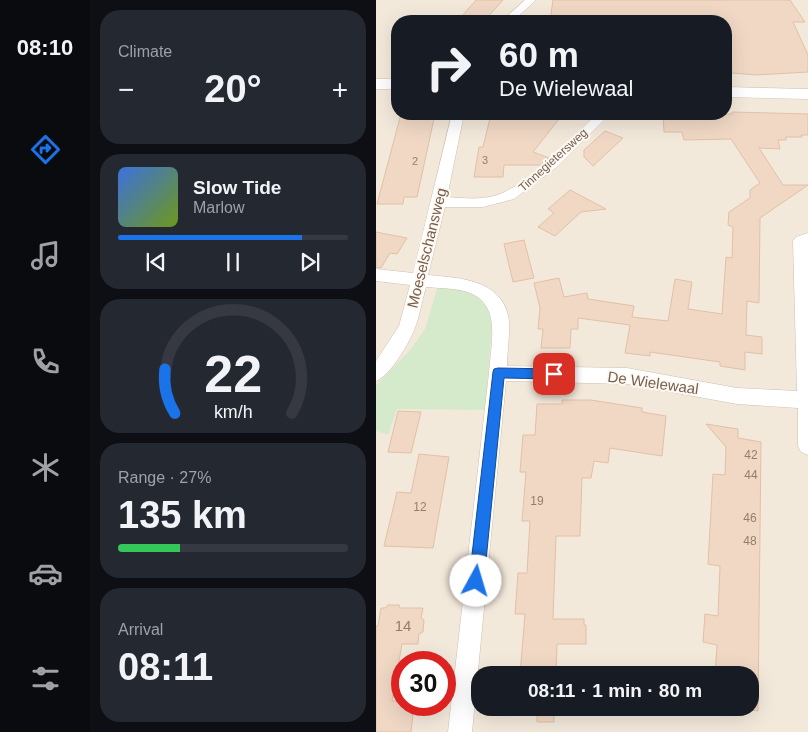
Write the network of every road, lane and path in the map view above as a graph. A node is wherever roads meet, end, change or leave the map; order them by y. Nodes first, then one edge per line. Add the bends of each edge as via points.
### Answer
1 (531, 0) edge
2 (514, 15) edge
3 (376, 84) edge
4 (391, 84) edge
5 (732, 92) edge
6 (808, 94) edge
7 (457, 120) edge
8 (597, 120) edge
9 (439, 202) junction
10 (808, 238) edge
11 (376, 275) edge
12 (419, 279) junction
13 (376, 372) edge
14 (498, 372) junction
15 (807, 400) edge
16 (808, 446) edge
17 (460, 732) edge

1 - 2 street
3 - 4 street
5 - 6 street
7 - 9 street, Moeselschansweg
8 - 9 street, Tinnegietersweg via 516,193 475,203
9 - 12 street, Moeselschansweg
10 - 15 street via 801,241
11 - 12 street
12 - 13 street, Moeselschansweg via 407,328 387,361
12 - 14 street via 468,285 492,299 500,316
14 - 15 street, De Wielewaal via 627,376 737,396
14 - 17 street
15 - 16 street

